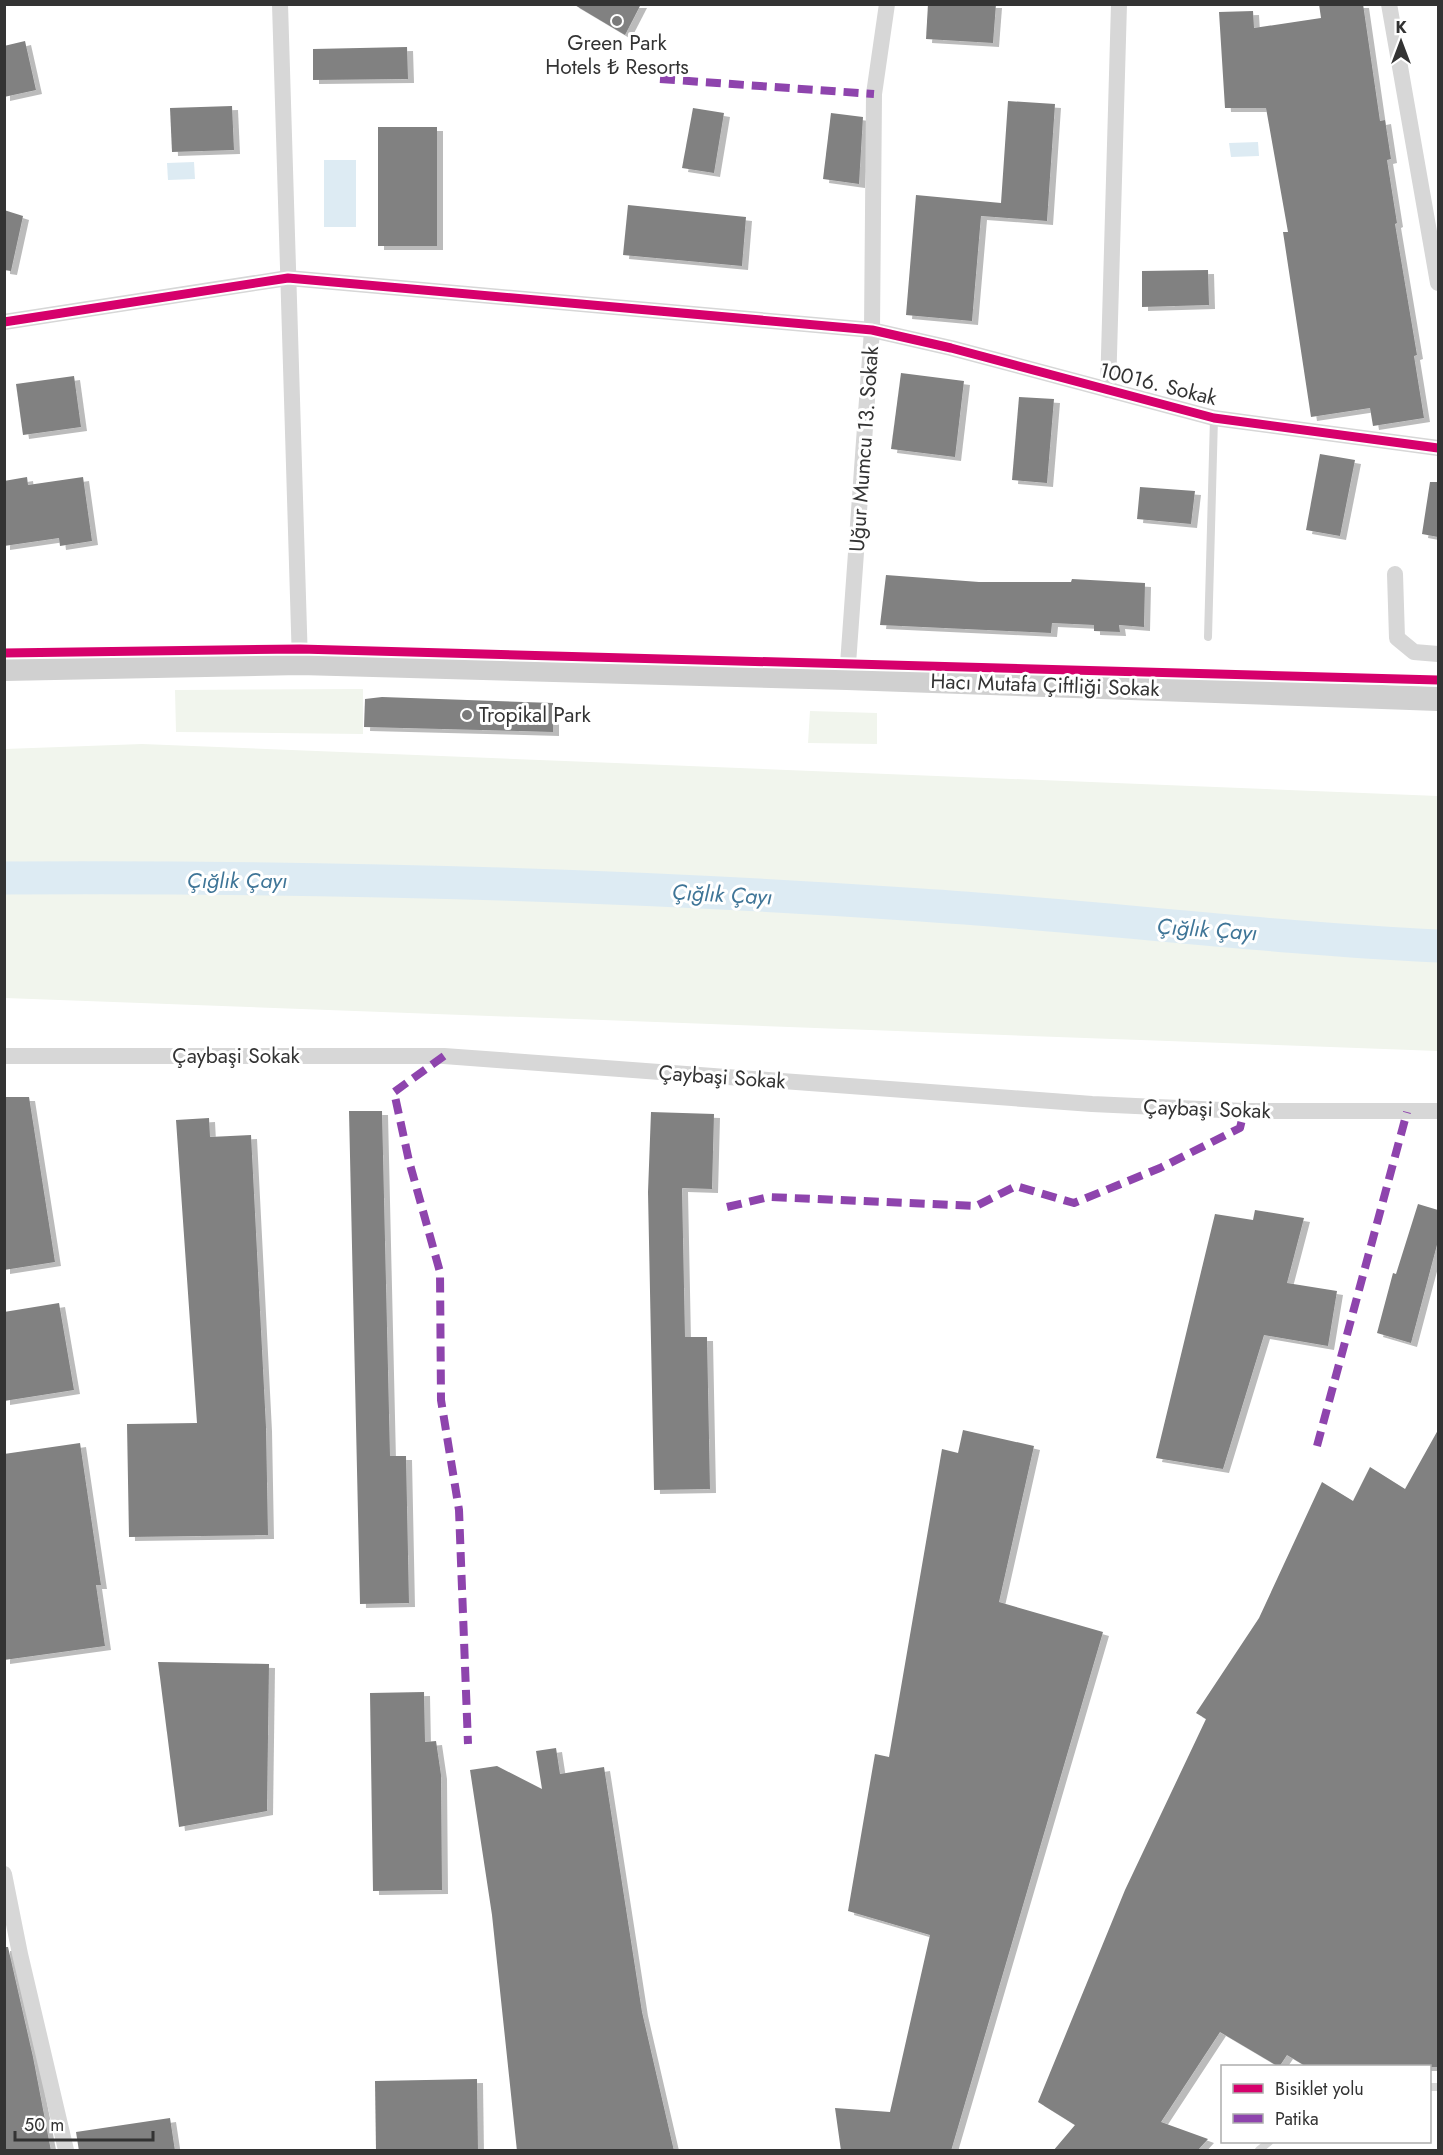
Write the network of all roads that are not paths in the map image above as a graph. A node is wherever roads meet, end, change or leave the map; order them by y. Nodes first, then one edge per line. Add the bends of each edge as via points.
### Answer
1 (280, 4) edge
2 (887, 4) edge
3 (1119, 4) edge
4 (1389, 4) edge
5 (288, 278) junction
6 (1438, 283) edge
7 (4, 322) edge
8 (872, 330) junction
9 (1108, 390) junction
10 (1214, 418) junction
11 (1438, 448) edge
12 (1395, 574) dead end
13 (1208, 637) dead end
14 (1438, 654) edge
15 (300, 663) junction
16 (4, 669) edge
17 (847, 678) junction
18 (1438, 699) edge
19 (4, 1056) edge
20 (1438, 1111) edge
21 (4, 1874) edge
22 (66, 2151) edge

1 - 5 street
2 - 8 street, Uğur Mumcu 13. Sokak via 874,94
3 - 9 street
4 - 6 street
5 - 7 street, 10016. Sokak
5 - 8 street, 10016. Sokak
5 - 15 street
8 - 9 street, 10016. Sokak
8 - 17 street, Uğur Mumcu 13. Sokak
9 - 10 street, 10016. Sokak
10 - 11 street, 10016. Sokak
10 - 13 lane
12 - 14 street via 1397,638 1414,652
15 - 16 street, Hacı Mutafa Çiftliği Sokak
15 - 17 street, Hacı Mutafa Çiftliği Sokak
17 - 18 street, Hacı Mutafa Çiftliği Sokak
19 - 20 street, Çaybaşi Sokak via 444,1056 1092,1104 1244,1112
21 - 22 street

